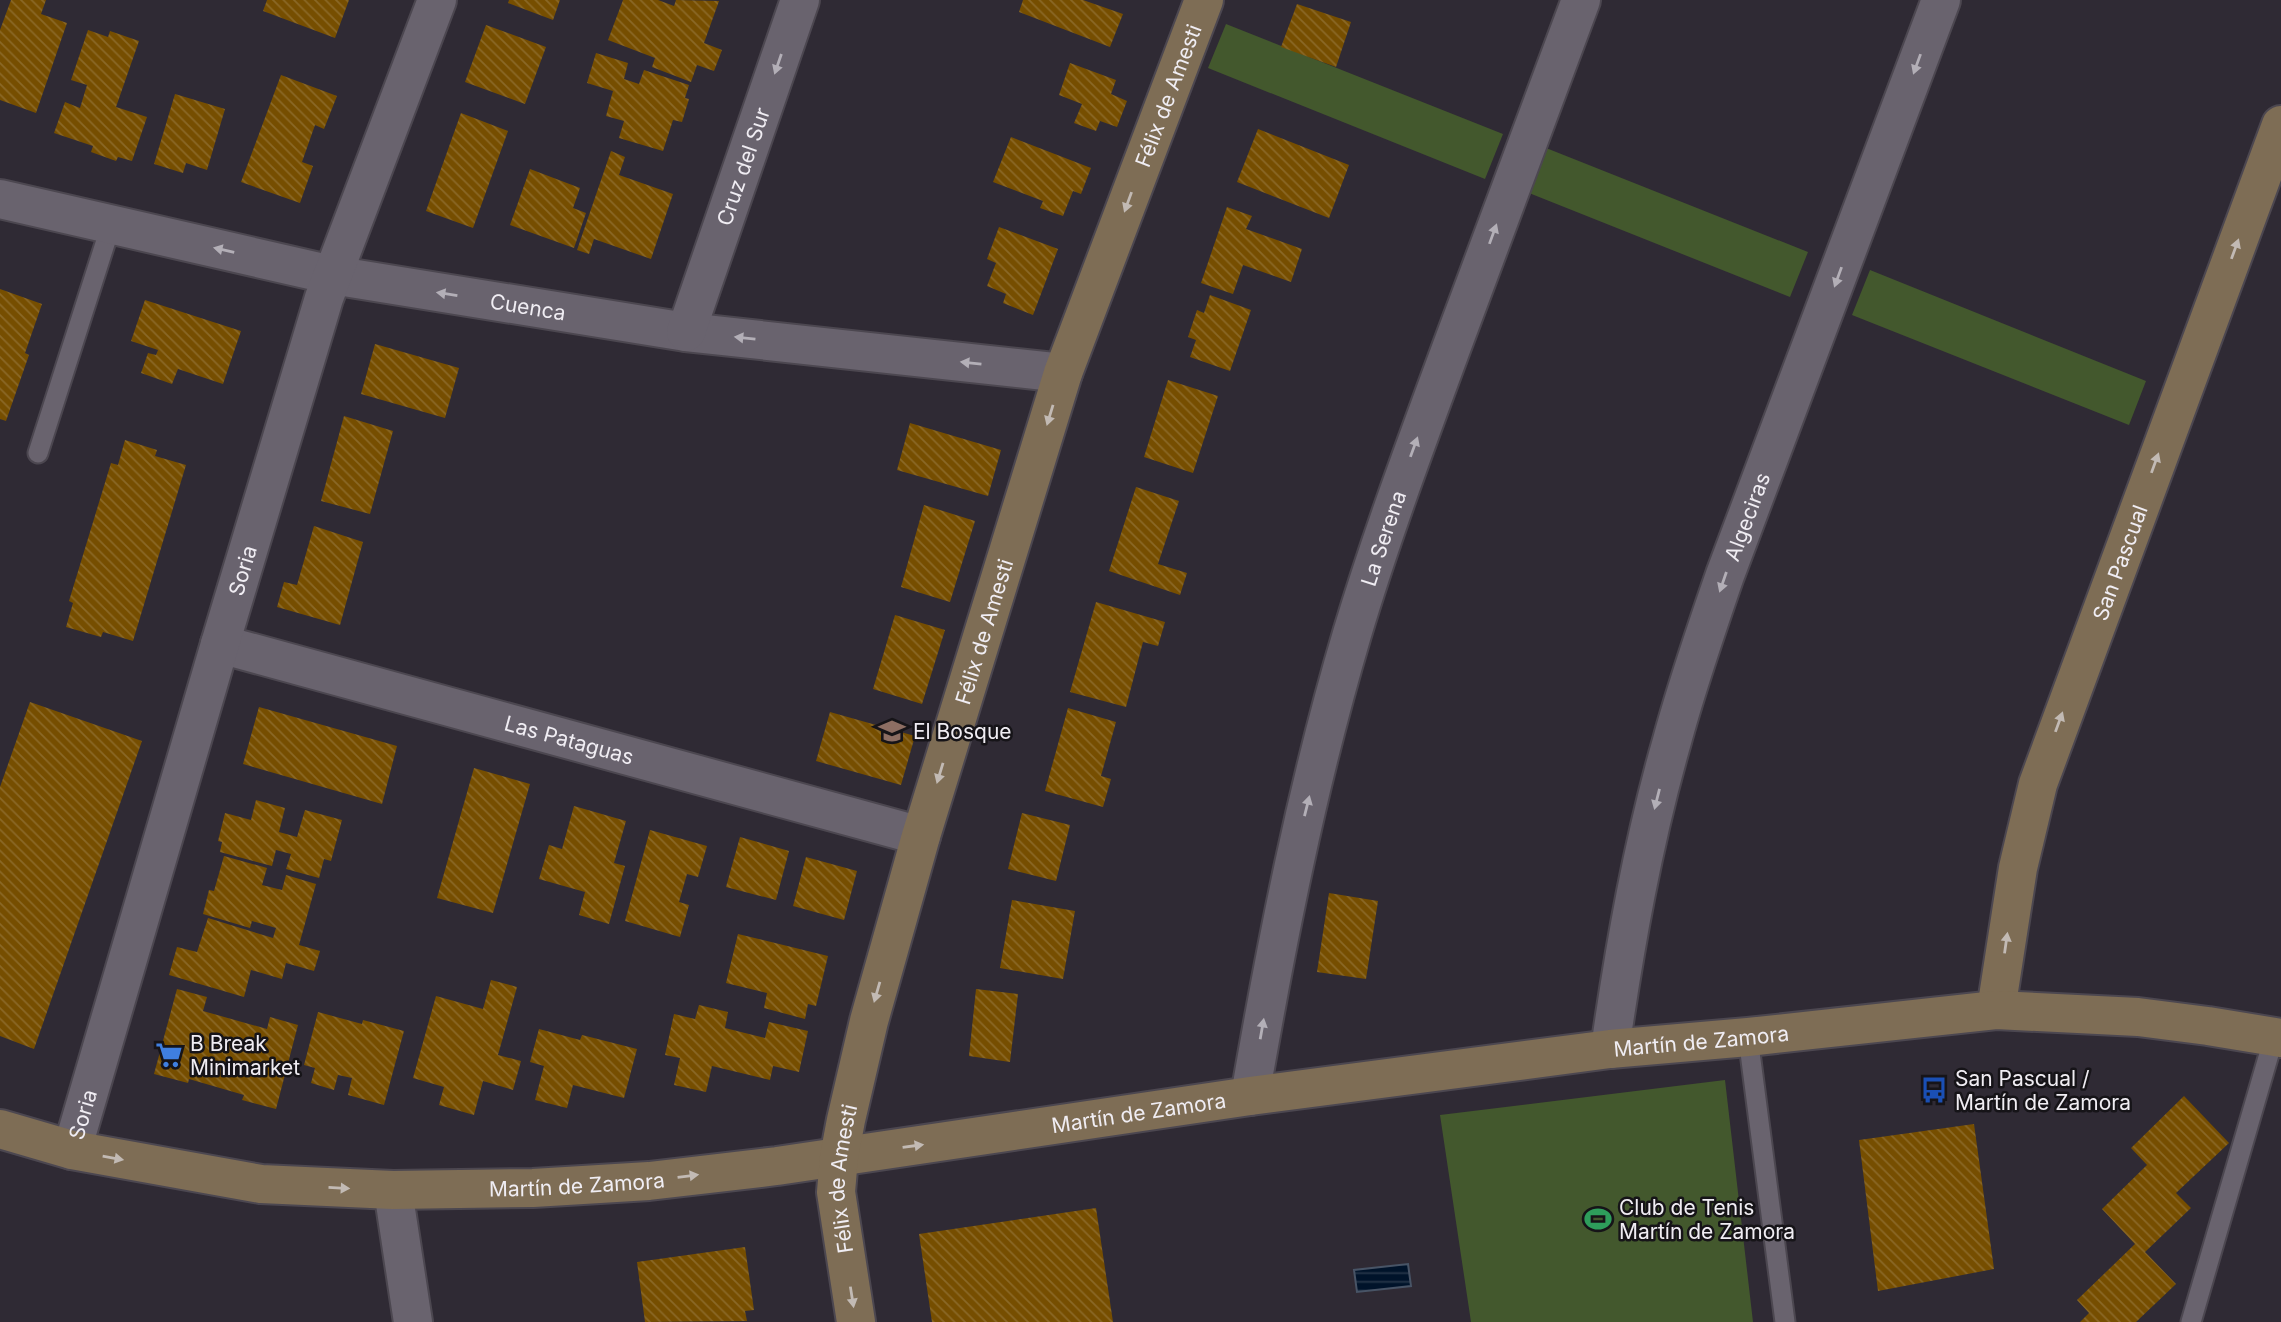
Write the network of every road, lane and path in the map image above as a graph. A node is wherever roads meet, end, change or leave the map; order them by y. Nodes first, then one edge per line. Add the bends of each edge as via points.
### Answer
1 (437, 0) edge
2 (800, 0) edge
3 (1203, 0) edge
4 (1581, 0) edge
5 (1941, 0) edge
6 (2281, 125) edge
7 (0, 200) edge
8 (111, 225) junction
9 (332, 275) junction
10 (687, 332) junction
11 (1063, 373) junction
12 (38, 453) dead end
13 (220, 644) junction
14 (921, 836) junction
15 (1996, 1010) junction
16 (1748, 1037) junction
17 (2278, 1038) edge
18 (1610, 1049) junction
19 (1250, 1096) junction
20 (0, 1129) edge
21 (72, 1150) junction
22 (839, 1157) junction
23 (393, 1190) junction
24 (413, 1322) edge
25 (856, 1322) edge
26 (1785, 1322) edge
27 (2191, 1322) edge

1 - 9 street, Soria
2 -> 10 street, Cruz del Sur
3 -> 11 street, Félix de Amesti
19 -> 4 street, La Serena via 1292,870 1352,634 1414,448
5 -> 18 street, Algeciras via 1697,658 1649,828
15 -> 6 street, San Pascual via 2018,868 2038,784
7 - 8 street, Cuenca
9 -> 8 street, Cuenca
8 - 12 lane
10 -> 9 street, Cuenca
9 - 13 street, Soria
11 -> 10 street, Cuenca
11 -> 14 street, Félix de Amesti
13 - 14 street, Las Pataguas
13 - 21 street, Soria
14 -> 22 street, Félix de Amesti via 869,1021
15 - 16 street, Martín de Zamora
15 - 17 street, Martín de Zamora via 2138,1017
16 - 18 street, Martín de Zamora
16 - 26 lane
17 - 27 lane
18 - 19 street, Martín de Zamora
22 -> 19 street, Martín de Zamora
20 - 21 street, Martín de Zamora
21 -> 23 street, Martín de Zamora via 261,1184
23 -> 22 street, Martín de Zamora via 649,1181
22 -> 25 street, Félix de Amesti via 836,1192
23 - 24 street

